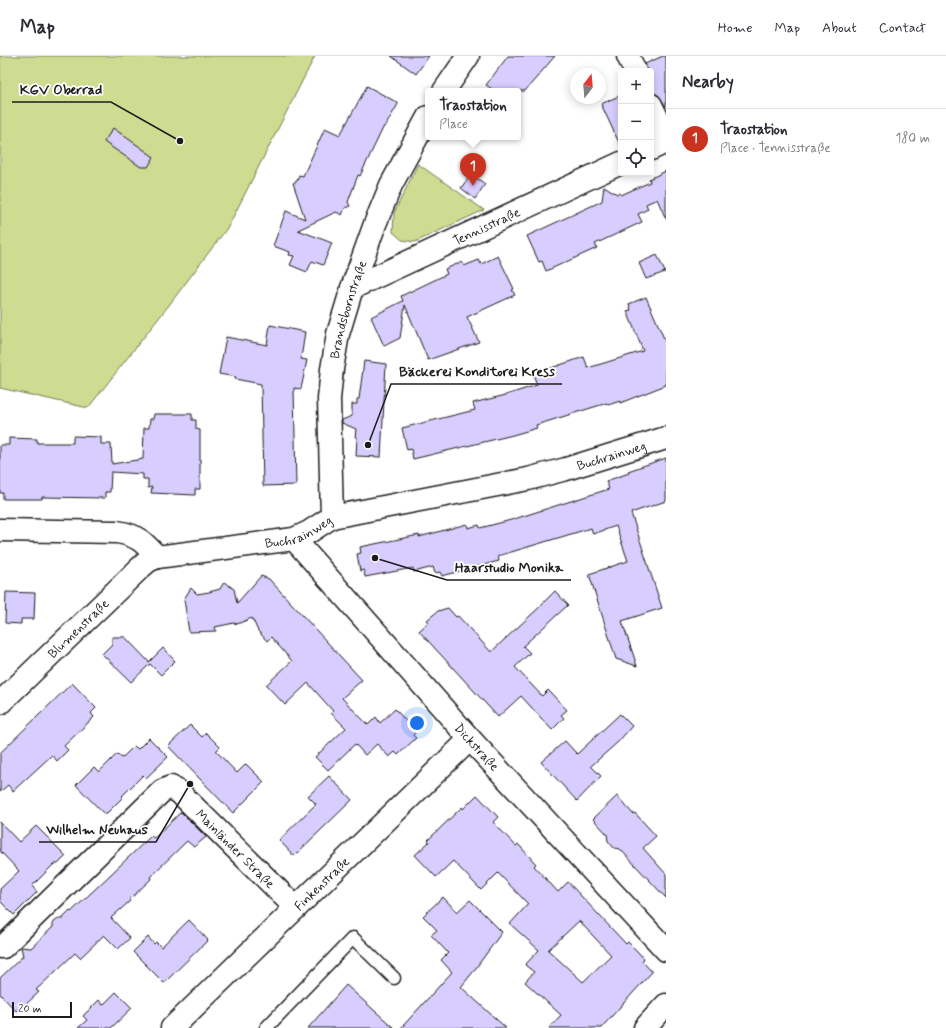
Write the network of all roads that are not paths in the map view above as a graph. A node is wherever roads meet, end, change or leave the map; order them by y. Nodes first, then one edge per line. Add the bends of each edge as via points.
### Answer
1 (468, 56) edge
2 (628, 56) edge
3 (634, 68) edge
4 (446, 88) edge
5 (654, 110) edge
6 (425, 123) edge
7 (666, 136) edge
8 (666, 142) edge
9 (654, 148) edge
10 (618, 164) edge
11 (352, 288) junction
12 (666, 438) edge
13 (332, 517) junction
14 (0, 530) edge
15 (294, 539) junction
16 (157, 557) junction
17 (0, 703) edge
18 (470, 739) junction
19 (296, 908) junction
20 (0, 947) edge
21 (666, 950) edge
22 (394, 978) dead end
23 (666, 1005) edge
24 (172, 1028) edge
25 (266, 1028) edge
26 (645, 1028) edge

1 - 4 street
2 - 3 street
5 - 7 street
6 - 11 street, Brandsbornstraße via 392,185
8 - 9 street
10 - 11 street, Tennisstraße
11 - 13 street, Brandsbornstraße via 338,334 330,384
12 - 13 street, Buchrainweg via 528,479
13 - 15 street, Buchrainweg
14 - 16 street via 117,532 142,541
15 - 16 street, Buchrainweg
15 - 18 street, Dickstraße
16 - 17 street, Blumenstraße via 140,568
18 - 19 street, Finkenstraße
18 - 21 street, Dickstraße
19 - 20 street, Mainländer Straße via 171,787 162,792 3,947
19 - 24 street, Finkenstraße
22 - 25 lane via 353,938
23 - 26 street

